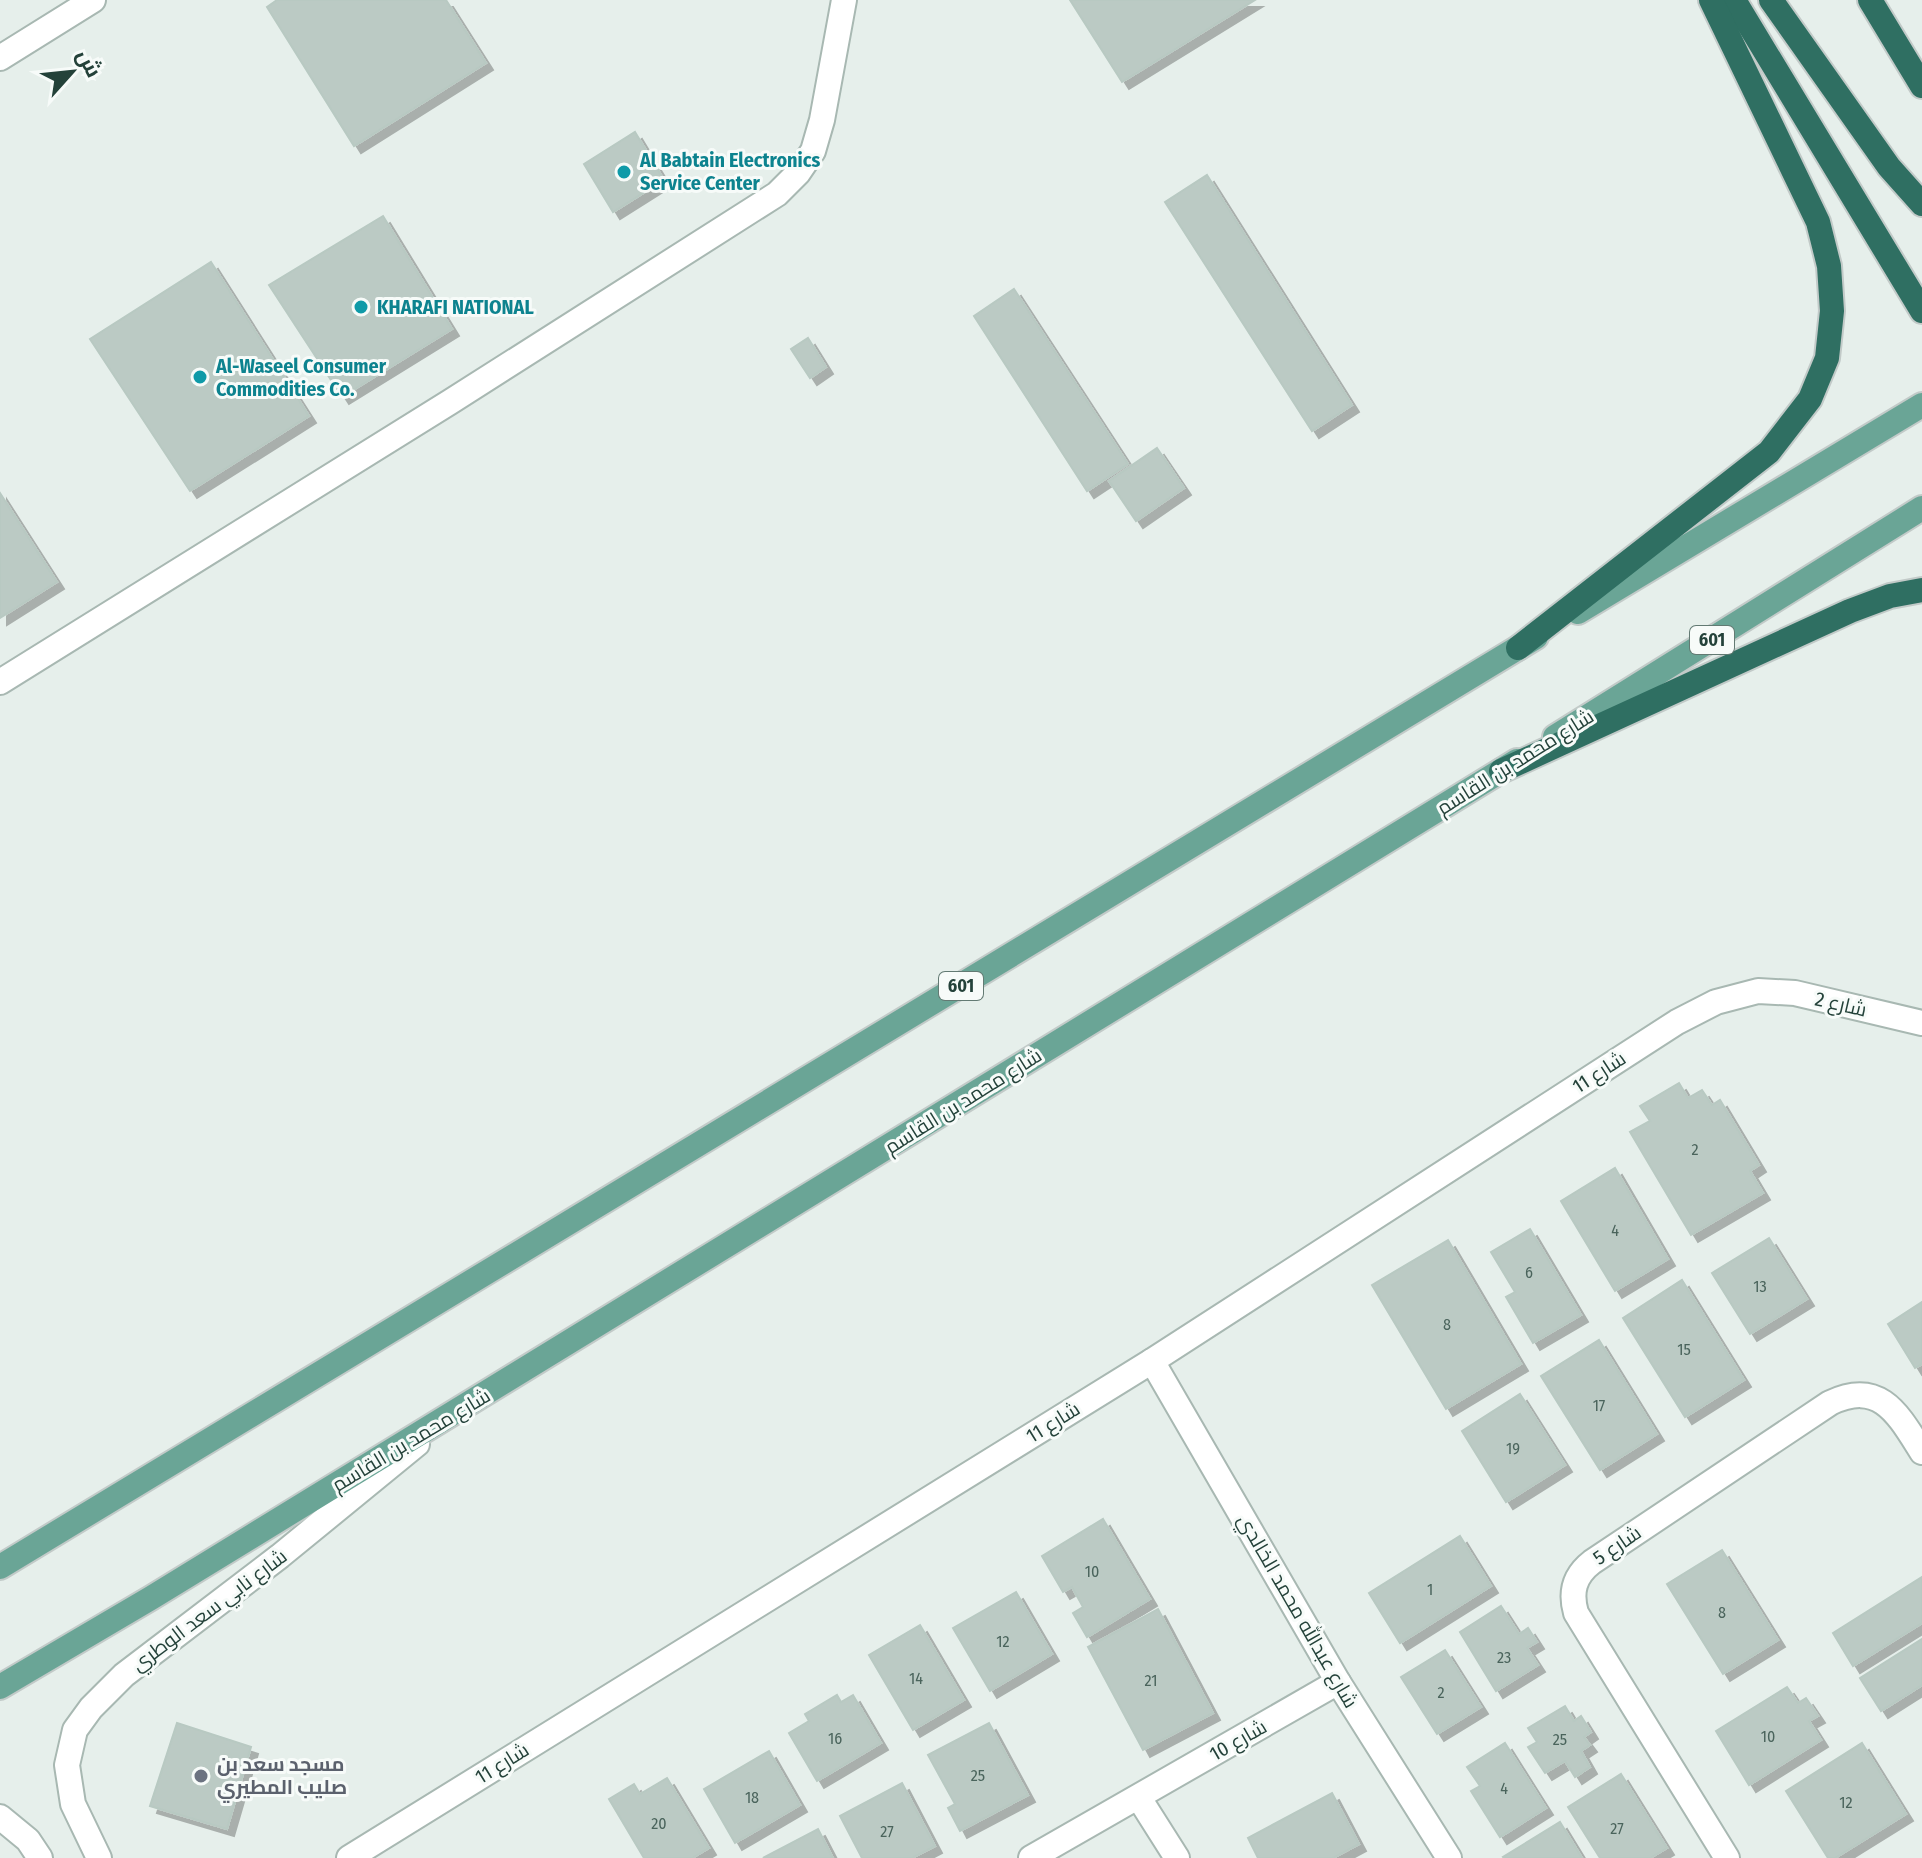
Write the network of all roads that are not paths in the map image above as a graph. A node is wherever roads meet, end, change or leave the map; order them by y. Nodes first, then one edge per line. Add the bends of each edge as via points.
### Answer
1 (93, 0) edge
2 (844, 0) edge
3 (1711, 0) edge
4 (1734, 0) edge
5 (1771, 0) edge
6 (1873, 6) edge
7 (0, 58) edge
8 (1922, 86) edge
9 (1922, 204) edge
10 (1922, 311) edge
11 (1922, 405) edge
12 (1922, 508) edge
13 (1922, 590) edge
14 (1518, 648) junction
15 (0, 682) edge
16 (1501, 771) junction
17 (1758, 991) joint
18 (1922, 1023) edge
19 (1152, 1361) junction
20 (456, 1412) junction
21 (1922, 1452) edge
22 (0, 1567) edge
23 (1338, 1682) junction
24 (0, 1687) edge
25 (1139, 1798) junction
26 (0, 1817) edge
27 (40, 1858) edge
28 (99, 1858) edge
29 (349, 1858) edge
30 (1031, 1858) edge
31 (1177, 1858) edge
32 (1449, 1858) edge
33 (1727, 1858) edge

1 - 7 street
2 - 15 street via 813,151 777,194
3 - 14 highway via 1818,222 1829,266 1832,311 1827,358 1810,399 1769,452
4 - 10 highway
5 - 9 highway via 1889,167
6 - 8 highway
11 - 14 main road, 601
12 - 16 main road, شارع محمد بن القاسم / 601
13 - 16 highway via 1850,611
14 - 22 main road, 601
16 - 20 main road, شارع محمد بن القاسم / 601
17 - 18 street, شارع 2 via 1795,993
17 - 19 street, شارع 11 via 1716,1002 1677,1022
19 - 23 street, شارع عبدالله محمد الخالدي
19 - 29 street, شارع 11
20 - 24 main road, شارع محمد بن القاسم / 601
20 - 28 street, شارع نابي سعد الوطري via 124,1675 91,1708 75,1730 67,1765 73,1804
21 - 33 street, شارع 5 via 1883,1401 1843,1397 1592,1562 1576,1579 1576,1613
23 - 25 street, شارع 10
23 - 32 street, شارع عبدالله محمد الخالدي
25 - 30 street, شارع 10
25 - 31 street
26 - 27 street

